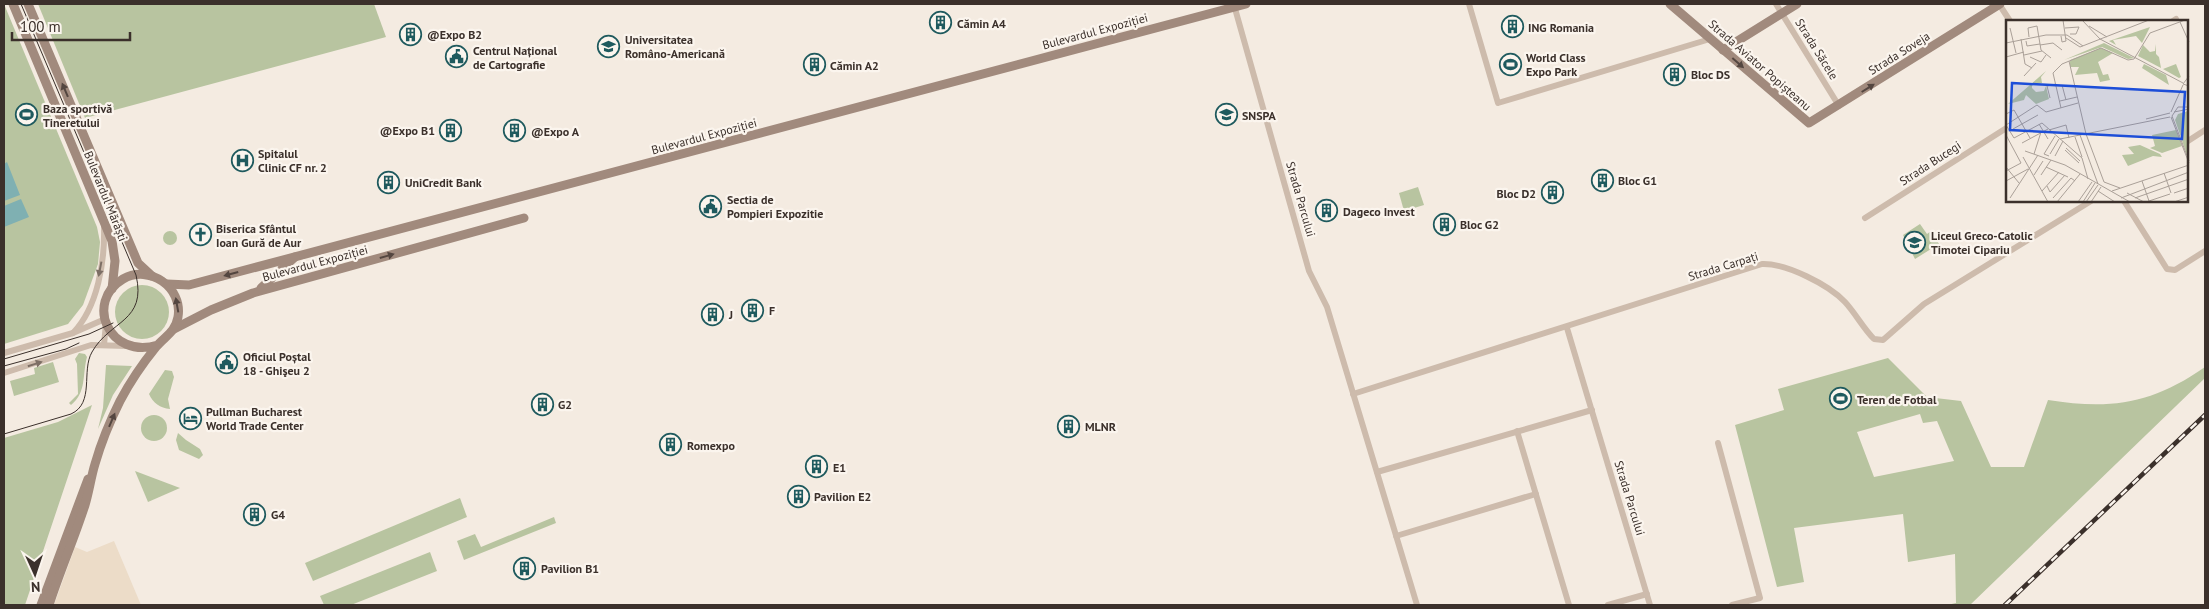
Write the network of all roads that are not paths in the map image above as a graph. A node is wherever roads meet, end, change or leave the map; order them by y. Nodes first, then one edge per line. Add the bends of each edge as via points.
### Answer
1 (13, 4) edge
2 (28, 4) edge
3 (1246, 4) edge
4 (1468, 4) edge
5 (1670, 4) edge
6 (1776, 4) edge
7 (1797, 4) edge
8 (1999, 4) edge
9 (1234, 5) edge
10 (1782, 13) junction
11 (2009, 20) edge
12 (1710, 39) junction
13 (1723, 50) junction
14 (1839, 106) junction
15 (1812, 123) joint
16 (2006, 128) edge
17 (2205, 130) edge
18 (2189, 140) edge
19 (2089, 202) edge
20 (2125, 202) edge
21 (524, 218) dead end
22 (1865, 218) dead end
23 (104, 220) junction
24 (2205, 251) edge
25 (296, 257) junction
26 (152, 276) junction
27 (167, 284) junction
28 (112, 289) junction
29 (253, 293) junction
30 (105, 321) junction
31 (1567, 328) junction
32 (174, 329) junction
33 (73, 333) junction
34 (104, 345) junction
35 (158, 345) junction
36 (127, 346) junction
37 (4, 353) edge
38 (4, 373) edge
39 (1353, 394) junction
40 (1592, 410) junction
41 (1517, 431) junction
42 (1718, 443) dead end
43 (94, 465) junction
44 (1377, 472) junction
45 (1536, 494) junction
46 (1396, 536) junction
47 (1647, 594) junction
48 (41, 605) edge
49 (49, 605) edge
50 (1417, 605) edge
51 (1569, 605) edge
52 (1608, 605) edge
53 (1650, 605) edge
54 (1732, 605) edge

1 - 23 street, Bulevardul Mărăști
26 -> 2 street, Bulevardul Mărăști via 138,263
3 - 9 street, Bulevardul Expoziției
4 - 12 street via 1498,103
5 - 12 street, Strada Aviator Popișteanu
6 - 10 street, Strada Săcele
7 - 10 street
8 - 11 street
14 -> 8 street, Strada Soveja
9 - 25 street, Bulevardul Expoziției
9 - 39 street, Strada Parcului via 1309,271 1326,307
10 - 13 street
10 - 14 street, Strada Săcele
12 - 13 street, Strada Aviator Popișteanu
13 -> 15 street, Strada Aviator Popișteanu via 1804,121
14 - 15 street, Strada Soveja
16 - 22 street, Strada Bucegi
17 - 18 street
19 - 31 street, Strada Carpați via 1924,304 1883,340 1874,339 1836,295 1785,267 1770,264
20 - 24 street via 2165,267 2175,270
29 -> 21 street, Bulevardul Expoziției
23 - 28 street, Bulevardul Mărăști via 114,248
23 -> 33 street via 97,281 86,315
25 -> 27 street, Bulevardul Expoziției via 189,285
25 - 29 street
26 - 27 street
26 - 28 street via 129,276
32 -> 27 street via 178,304
28 - 30 street via 105,303
29 - 32 street, Bulevardul Expoziției
30 - 33 street
30 - 34 street
30 - 36 street via 113,336
31 - 39 street
31 - 40 street, Strada Parcului
32 - 35 street
33 - 37 street
34 - 36 street
38 -> 34 street via 82,347
35 - 36 street via 148,348
43 -> 35 street via 122,397
39 - 44 street, Strada Parcului
40 - 41 street
40 - 47 street, Strada Parcului
41 - 44 street
41 - 45 street
42 - 54 street via 1760,598
43 - 48 street
43 - 49 street via 85,504
44 - 46 street, Strada Parcului
45 - 46 street
45 - 51 street
46 - 50 street, Strada Parcului
47 - 52 street
47 - 53 street, Strada Parcului

